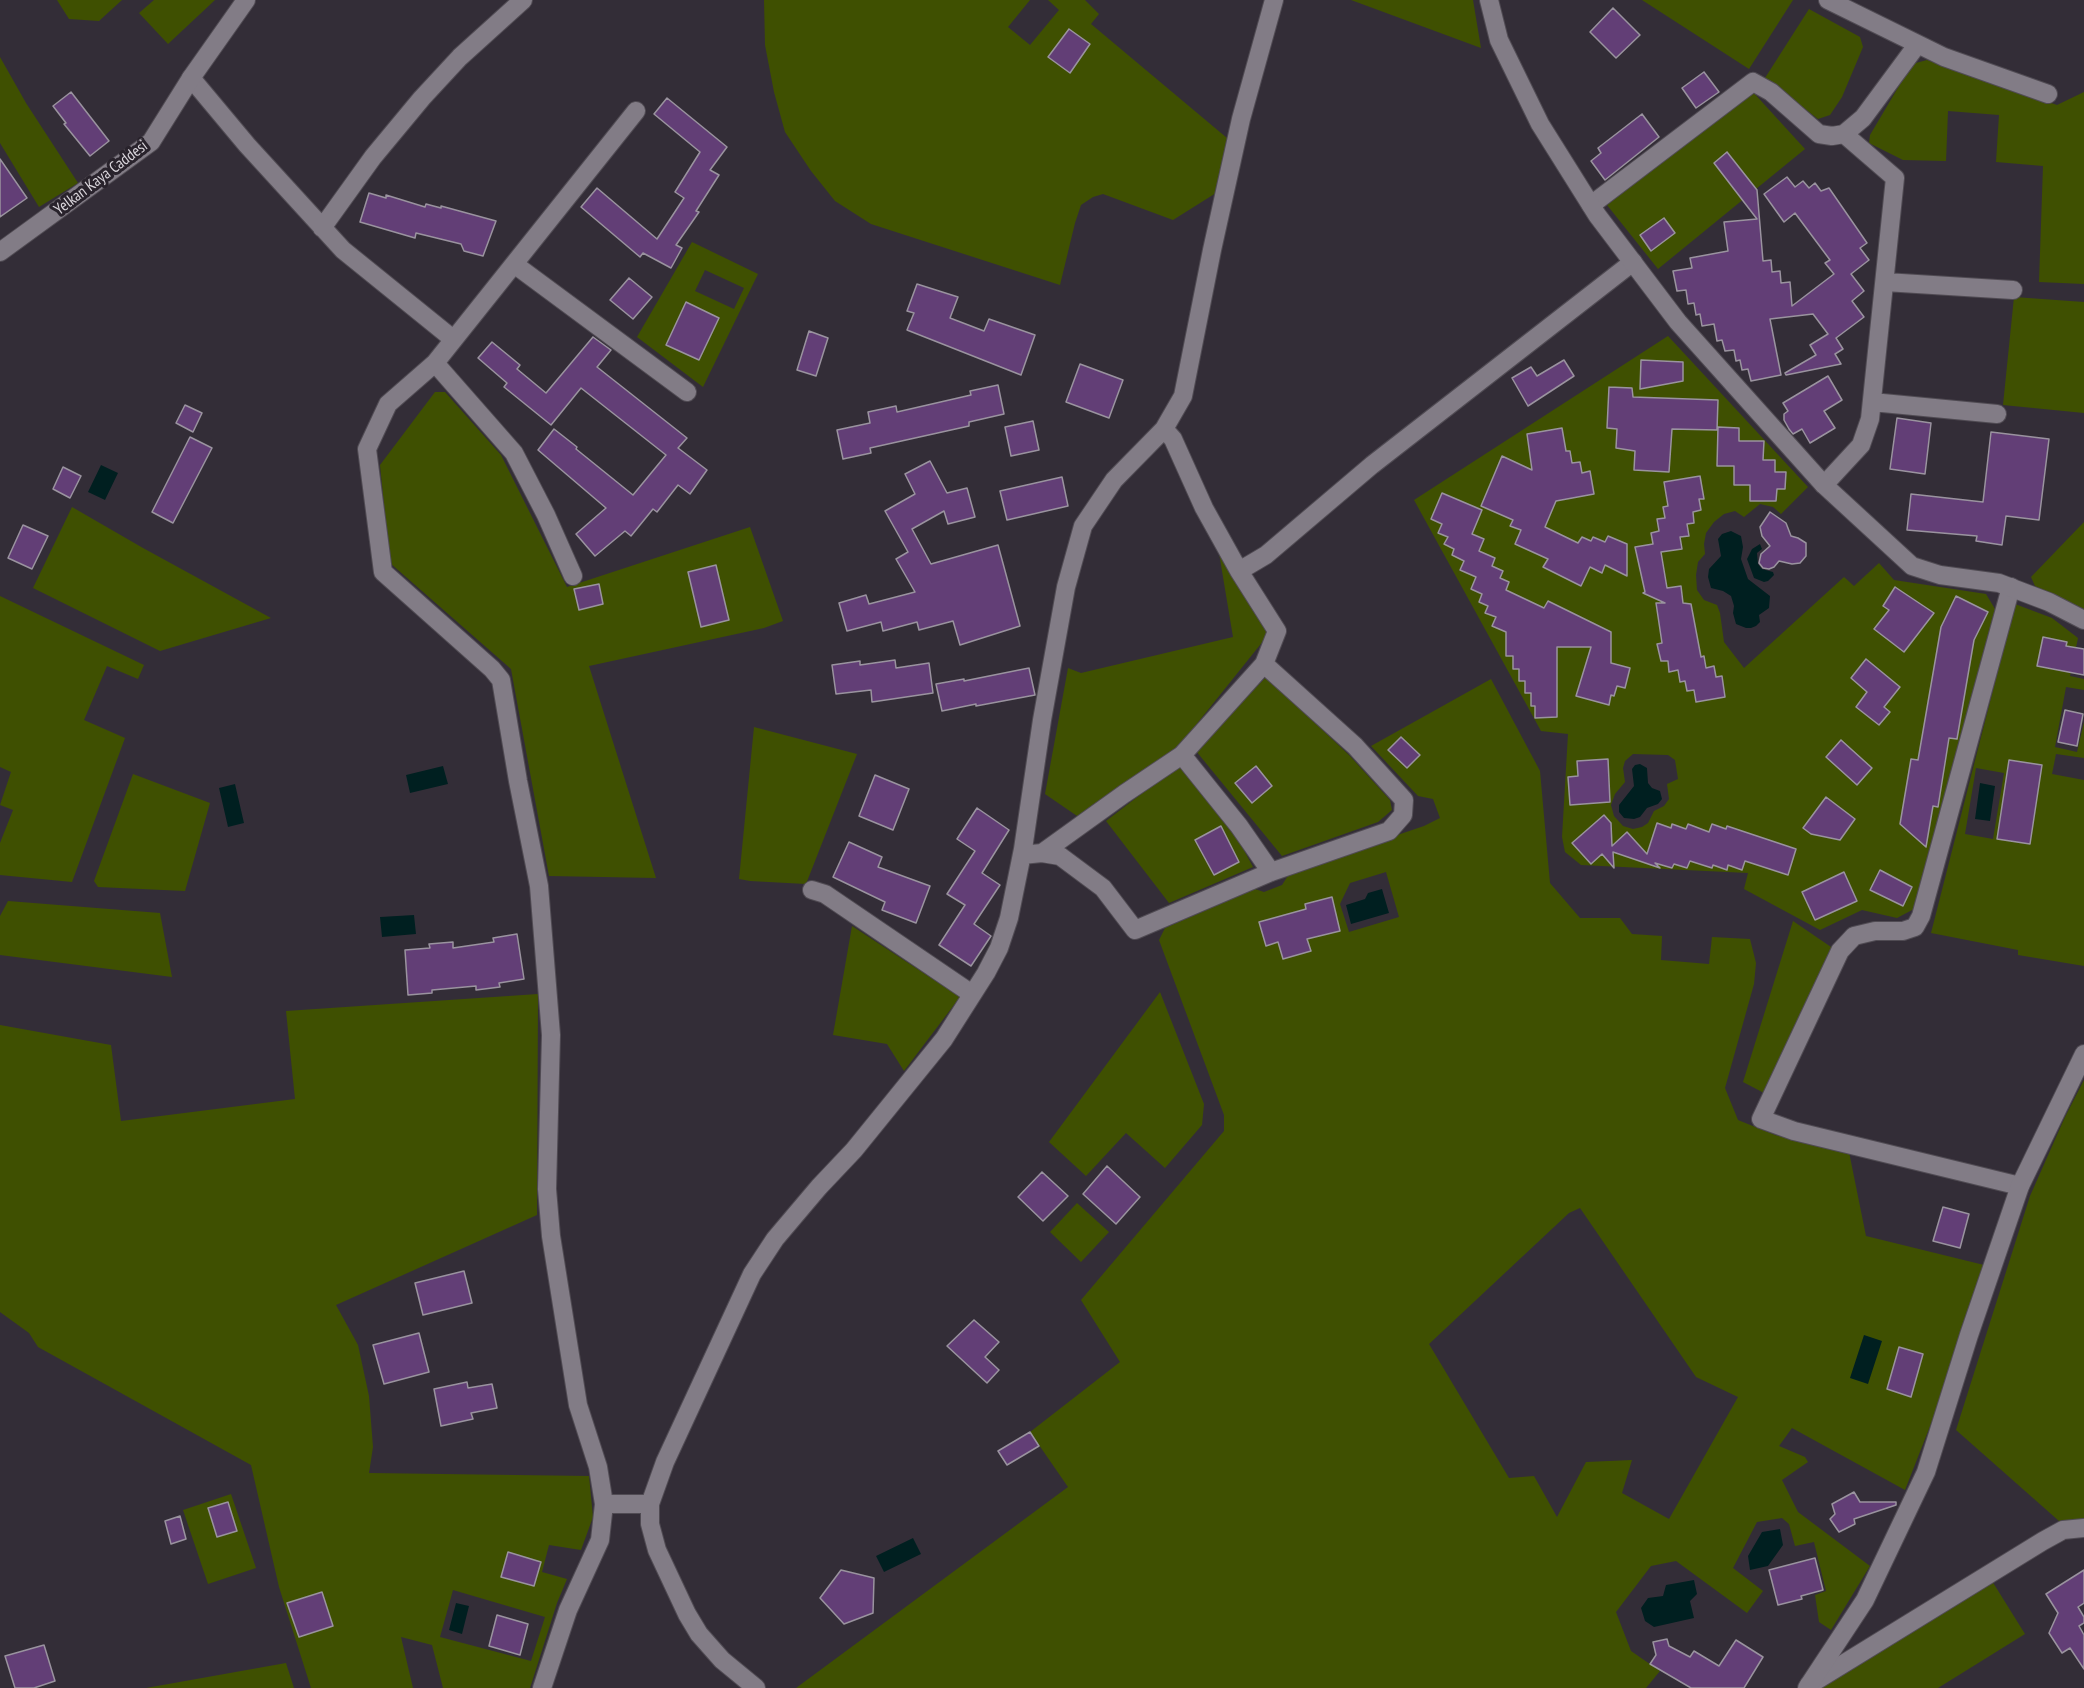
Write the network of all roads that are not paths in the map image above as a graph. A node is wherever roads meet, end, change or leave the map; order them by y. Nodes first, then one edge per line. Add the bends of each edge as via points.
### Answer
1 (246, 0) edge
2 (523, 0) edge
3 (1274, 0) edge
4 (1490, 0) edge
5 (1828, 0) edge
6 (1917, 45) junction
7 (191, 78) junction
8 (2048, 94) dead end
9 (636, 111) dead end
10 (1845, 134) junction
11 (1591, 204) junction
12 (322, 228) junction
13 (0, 252) edge
14 (1633, 262) junction
15 (514, 264) junction
16 (1885, 282) junction
17 (2013, 290) dead end
18 (453, 339) junction
19 (435, 363) junction
20 (687, 392) dead end
21 (1872, 402) junction
22 (1997, 414) dead end
23 (1164, 429) junction
24 (1824, 485) junction
25 (1239, 571) junction
26 (573, 576) dead end
27 (2011, 586) junction
28 (2084, 620) edge
29 (1264, 664) junction
30 (1182, 755) junction
31 (1042, 854) junction
32 (1022, 855) junction
33 (1270, 872) junction
34 (812, 890) dead end
35 (972, 994) junction
36 (2084, 1054) edge
37 (2020, 1186) junction
38 (604, 1504) junction
39 (650, 1504) junction
40 (2084, 1528) edge
41 (1808, 1687) edge
42 (542, 1688) edge
43 (756, 1688) edge

1 - 7 street, Yelkan Kaya Caddesi
2 - 12 street via 422,98
3 - 23 street via 1239,129 1184,396
4 - 11 street via 1499,40 1540,124
5 - 6 street
6 - 8 street
6 - 10 street via 1863,118
7 - 12 street
7 - 13 street, Yelkan Kaya Caddesi via 151,142
9 - 15 street
10 - 11 street via 1819,134 1772,92 1753,82
10 - 16 street via 1895,178
11 - 14 street
12 - 18 street via 343,250
14 - 24 street via 1678,322
14 - 25 street via 1372,465 1266,555
15 - 18 street
15 - 20 street
16 - 17 street
16 - 21 street
18 - 19 street
19 - 26 street via 514,453
19 - 38 street via 388,404 367,449 383,572 501,680 539,886 548,982 551,1035 547,1189 551,1236 578,1405 598,1467
21 - 22 street
21 - 24 street via 1861,445
23 - 25 street via 1173,439 1204,508
23 - 32 street via 1114,480 1083,526 1056,638
24 - 27 street via 1912,566 1940,575
25 - 29 street via 1277,631
27 - 28 street
27 - 37 street via 1921,916 1915,927 1903,931 1854,936 1840,951 1761,1119 1794,1131
29 - 30 street
29 - 33 street via 1355,746 1404,800 1403,815 1389,831
30 - 31 street
30 - 33 street
31 - 32 street
31 - 33 street via 1060,856 1103,888 1135,930
32 - 35 street via 1002,938
34 - 35 street via 825,894
35 - 39 street via 944,1039 776,1239 752,1274 665,1462
36 - 37 street
37 - 41 street via 1926,1472 1865,1600
38 - 39 street
38 - 42 street via 600,1540 568,1610
39 - 43 street via 650,1524 657,1550 687,1614 722,1660
40 - 41 street via 2053,1535

